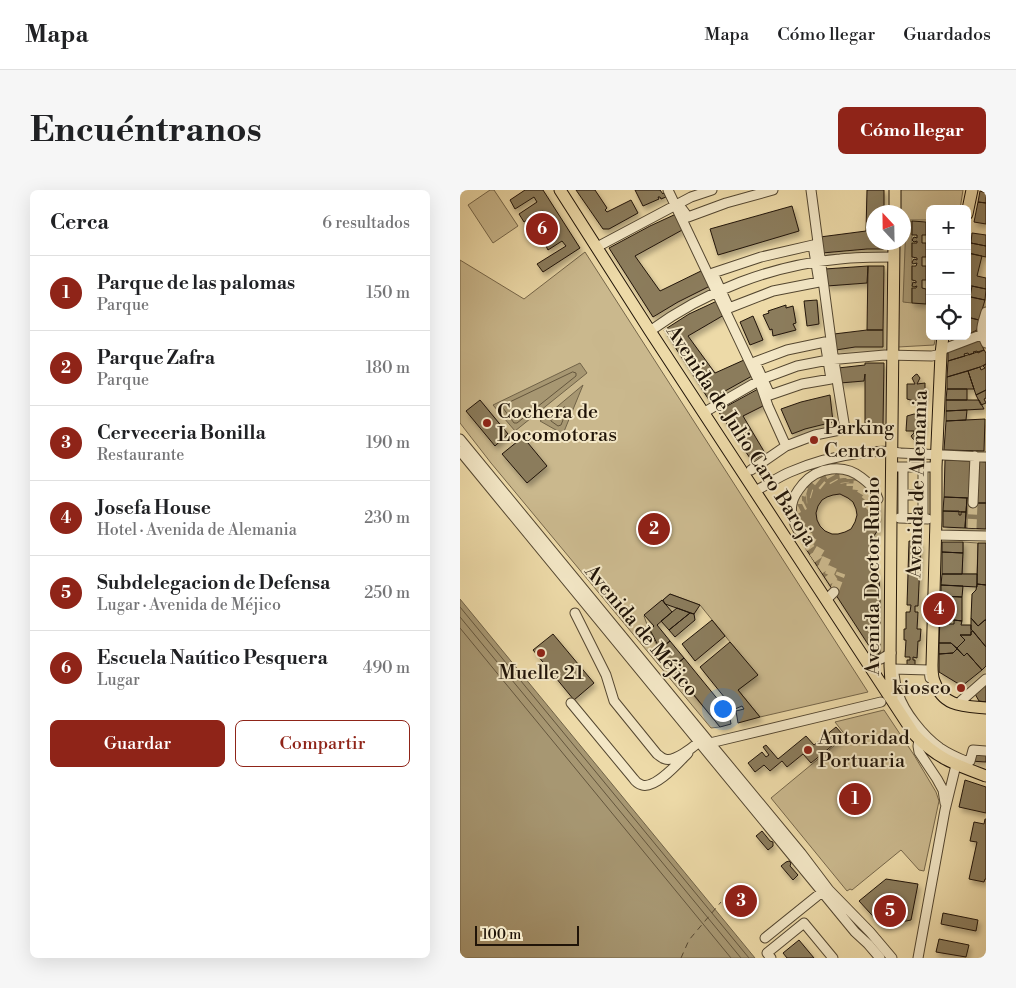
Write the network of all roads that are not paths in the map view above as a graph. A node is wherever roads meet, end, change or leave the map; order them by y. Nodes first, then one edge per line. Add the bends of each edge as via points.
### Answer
1 (560, 190) edge
2 (668, 190) edge
3 (712, 190) edge
4 (773, 190) edge
5 (811, 190) edge
6 (895, 190) edge
7 (972, 190) edge
8 (692, 194) edge
9 (678, 204) junction
10 (895, 205) edge
11 (969, 205) edge
12 (597, 247) junction
13 (894, 250) edge
14 (894, 256) junction
15 (818, 262) junction
16 (719, 290) junction
17 (986, 312) edge
18 (650, 331) junction
19 (985, 337) edge
20 (943, 340) edge
21 (941, 352) junction
22 (893, 355) junction
23 (831, 360) junction
24 (760, 379) junction
25 (703, 413) junction
26 (845, 429) junction
27 (892, 430) junction
28 (460, 439) edge
29 (786, 446) junction
30 (460, 451) edge
31 (892, 451) junction
32 (936, 455) junction
33 (975, 456) junction
34 (986, 457) edge
35 (897, 467) junction
36 (923, 467) junction
37 (936, 467) junction
38 (750, 470) dead end
39 (755, 491) junction
40 (923, 495) junction
41 (903, 496) junction
42 (878, 499) dead end
43 (973, 503) tunnel mouth
44 (923, 519) junction
45 (936, 519) junction
46 (892, 521) junction
47 (798, 530) tunnel mouth
48 (935, 535) junction
49 (986, 536) edge
50 (575, 613) dead end
51 (891, 653) junction
52 (867, 663) junction
53 (986, 679) edge
54 (961, 701) dead end
55 (886, 702) junction
56 (571, 703) dead end
57 (986, 710) edge
58 (919, 740) junction
59 (705, 744) junction
60 (691, 749) junction
61 (986, 751) edge
62 (956, 765) junction
63 (986, 776) edge
64 (945, 810) junction
65 (822, 892) junction
66 (765, 938) dead end
67 (771, 958) edge
68 (833, 958) edge
69 (880, 958) edge
70 (892, 958) edge
71 (917, 958) edge

1 - 12 main road, Avenida de Julio Caro Baroja
2 - 9 street
3 - 8 street
4 - 9 street via 688,217
5 - 15 street
6 - 10 main road
7 - 11 main road
8 - 9 street
9 - 12 street
9 - 16 street
12 - 18 main road, Avenida de Julio Caro Baroja
13 - 14 main road, Avenida Doctor Rubio
14 - 15 street
14 - 22 main road, Avenida Doctor Rubio
15 - 16 street via 785,268
15 - 16 street via 818,282 773,291 730,308
15 - 16 street via 813,245 761,257 713,273
15 - 23 street
16 - 18 street
16 - 24 street
17 - 19 street via 981,329
18 - 25 main road, Avenida de Julio Caro Baroja
19 - 21 street
20 - 21 main road, Avenida de Alemania
21 - 22 street via 932,356
21 - 32 main road, Avenida de Alemania
22 - 23 street
22 - 27 main road, Avenida Doctor Rubio
23 - 24 street via 797,366
23 - 24 street via 831,379 802,384 770,395
23 - 24 street via 825,342 787,350 756,362
23 - 26 street
24 - 25 street
24 - 29 street
25 - 39 main road, Avenida de Julio Caro Baroja
26 - 27 street
26 - 29 street via 815,435
27 - 31 main road, Avenida Doctor Rubio
28 - 59 street, Avenida de Méjico
29 - 38 street
30 - 59 street, Avenida de Méjico
31 - 32 street
31 - 35 main road, Avenida Doctor Rubio
31 - 39 street via 860,449 824,459 778,473
32 - 33 street
32 - 37 main road, Avenida de Alemania
33 - 34 street
33 - 43 street
35 - 36 street
35 - 41 street
35 - 46 main road, Avenida Doctor Rubio
36 - 37 street
36 - 40 street
37 - 45 main road, Avenida de Alemania
39 - 52 main road, Avenida de Julio Caro Baroja via 830,596
40 - 41 street
40 - 44 street
41 - 46 street
42 - 47 street via 875,489 851,470 818,473 805,482 792,500 791,512
44 - 45 street
44 - 46 street
45 - 48 main road, Avenida de Alemania
46 - 51 main road, Avenida Doctor Rubio
48 - 49 street via 972,532
48 - 57 main road, Avenida de Alemania via 934,681 943,697 954,704
50 - 60 street via 606,675 614,701 650,746 661,757 669,759
51 - 52 street
51 - 55 main road, Avenida Doctor Rubio
52 - 55 main road, Avenida de Julio Caro Baroja
53 - 54 street
55 - 58 main road, Avenida de Julio Caro Baroja
55 - 59 street
56 - 60 street via 641,785 657,781
57 - 61 street via 950,707 936,693 929,670 893,670 903,706 939,748 968,762 973,750
58 - 62 main road, Avenida de Julio Caro Baroja via 935,754
58 - 64 street via 919,752 943,790
59 - 60 street
59 - 65 street, Avenida de Méjico
59 - 70 street, Avenida de Méjico via 801,853 829,890
62 - 63 main road, Avenida de Julio Caro Baroja
62 - 64 street
64 - 71 street
65 - 66 street
65 - 69 street, Avenida de Méjico
67 - 68 street via 767,953 804,923

